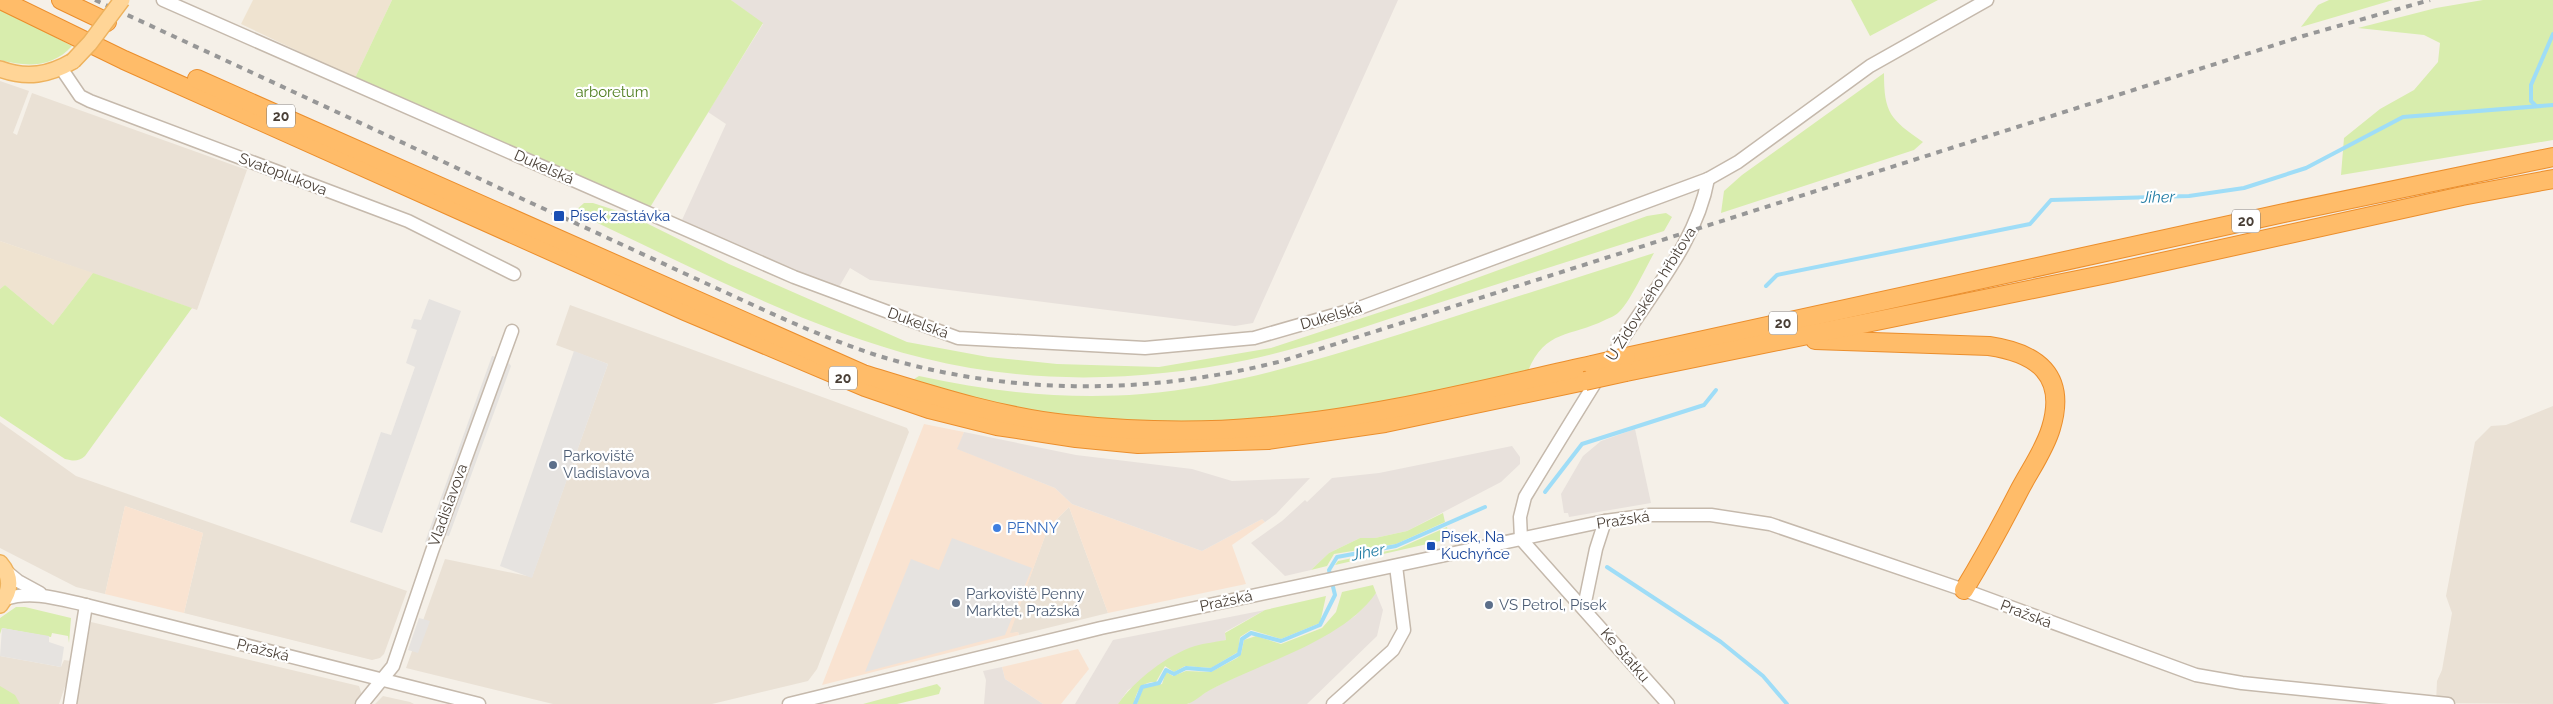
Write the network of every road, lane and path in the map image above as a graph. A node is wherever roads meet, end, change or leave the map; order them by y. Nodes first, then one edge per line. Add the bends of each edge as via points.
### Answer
1 (1, 0) edge
2 (23, 0) edge
3 (61, 0) edge
4 (122, 0) edge
5 (162, 0) edge
6 (1988, 0) edge
7 (107, 22) junction
8 (67, 64) junction
9 (0, 69) edge
10 (2553, 157) edge
11 (1708, 179) junction
12 (2553, 179) edge
13 (514, 274) dead end
14 (512, 331) dead end
15 (1775, 340) junction
16 (1626, 365) junction
17 (1588, 373) junction
18 (1605, 521) junction
19 (1521, 539) junction
20 (1396, 566) junction
21 (3, 568) edge
22 (1964, 590) junction
23 (46, 596) junction
24 (3, 602) edge
25 (86, 605) junction
26 (1584, 607) junction
27 (385, 679) junction
28 (70, 704) edge
29 (362, 704) edge
30 (479, 704) edge
31 (789, 704) edge
32 (1333, 704) edge
33 (1668, 704) edge
34 (2448, 704) edge

1 - 17 highway, 20 via 124,60 685,311 865,387 929,409 997,426 1138,444 1268,440 1385,423
2 - 17 highway, 20 via 863,374 967,406 1063,424 1143,430 1262,427 1333,419
3 - 7 highway
4 - 7 main road, bridge
5 - 11 street, Dukelská via 794,277 958,338 1145,348 1254,338 1362,307
6 - 11 street via 1870,66 1738,162
7 - 8 main road, bridge via 90,44
8 - 9 main road via 27,76
8 - 13 street, Svatoplukova via 80,96 90,101 408,221
10 - 16 highway, 20 via 2284,213
11 - 19 street, U Židovského hřbitova via 1704,204 1693,231 1618,345 1525,497 1520,518
12 - 15 highway, 20 via 2112,273
14 - 27 street, Vladislavova via 393,666
15 - 16 highway, 20
15 - 22 highway, 20 via 1989,346 2022,353 2041,365 2056,399 2051,430
16 - 17 highway, 20, bridge
18 - 19 street, Pražská
18 - 22 street, Pražská via 1711,515 1770,524
18 - 26 street
19 - 20 street, Pražská
19 - 26 street, Ke Statku
20 - 31 street, Pražská via 1101,628
20 - 32 street via 1404,630 1400,640
21 - 23 street, Pražská via 18,582
21 - 24 main road via 9,581
22 - 34 street, Pražská via 2196,676
23 - 24 street, Pražská via 19,594
23 - 25 street, Pražská
25 - 27 street, Pražská
25 - 28 street
26 - 33 street, Ke Statku
27 - 29 street, Vladislavova
27 - 30 street, Pražská

